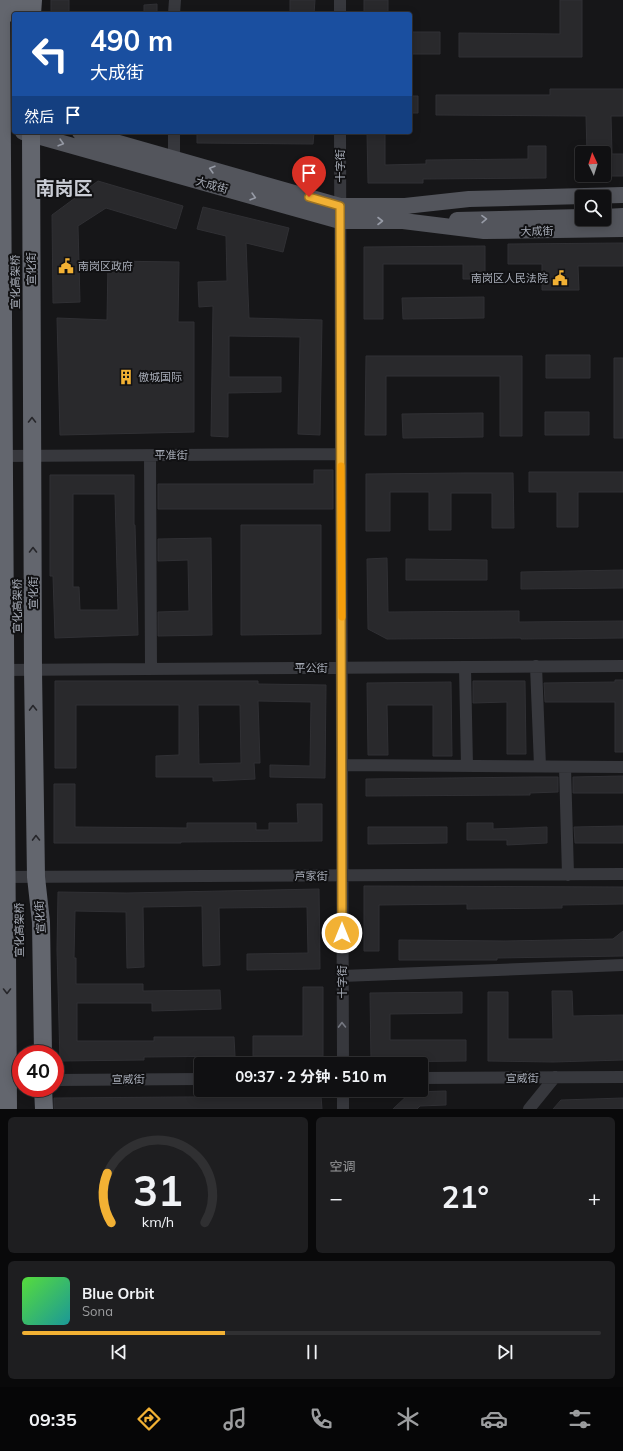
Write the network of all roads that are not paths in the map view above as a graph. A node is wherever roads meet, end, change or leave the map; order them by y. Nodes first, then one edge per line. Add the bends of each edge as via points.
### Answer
1 (1, 0) edge
2 (15, 0) edge
3 (33, 0) edge
4 (174, 0) edge
5 (340, 0) edge
6 (15, 12) edge
7 (32, 12) edge
8 (174, 12) edge
9 (340, 12) edge
10 (0, 109) edge
11 (12, 112) edge
12 (0, 125) edge
13 (12, 128) edge
14 (14, 134) edge
15 (25, 134) edge
16 (33, 134) edge
17 (87, 134) edge
18 (174, 134) edge
19 (340, 134) edge
20 (174, 158) junction
21 (623, 195) edge
22 (575, 205) edge
23 (611, 205) edge
24 (623, 205) edge
25 (340, 213) junction
26 (404, 214) junction
27 (623, 216) edge
28 (575, 217) edge
29 (611, 217) edge
30 (623, 229) edge
31 (341, 454) junction
32 (0, 456) edge
33 (32, 456) junction
34 (150, 456) junction
35 (536, 666) junction
36 (623, 666) edge
37 (465, 667) junction
38 (342, 668) junction
39 (151, 669) junction
40 (0, 670) edge
41 (33, 670) junction
42 (342, 765) junction
43 (467, 766) junction
44 (540, 766) junction
45 (565, 767) junction
46 (623, 767) edge
47 (623, 874) edge
48 (568, 875) junction
49 (342, 876) junction
50 (0, 877) edge
51 (36, 877) junction
52 (623, 965) edge
53 (342, 976) junction
54 (32, 1045) edge
55 (43, 1045) edge
56 (343, 1057) edge
57 (555, 1077) junction
58 (623, 1077) edge
59 (428, 1078) edge
60 (194, 1079) edge
61 (64, 1080) edge
62 (32, 1097) edge
63 (43, 1097) edge
64 (343, 1097) edge
65 (8, 1109) edge
66 (20, 1109) edge
67 (32, 1109) edge
68 (44, 1109) edge
69 (343, 1109) edge
70 (529, 1109) edge

1 -> 65 highway, 宣化高架桥, bridge
2 - 6 highway
3 - 7 highway
4 - 8 street
5 - 9 street
10 - 11 main road
12 - 13 main road, 大成街
14 - 66 highway, 宣化高架桥
33 -> 15 highway, 宣化街
16 -> 25 main road, 大成街
17 - 20 main road, 大成街
18 - 20 street
19 - 25 street, 十字街
25 -> 20 main road, 大成街
21 - 26 main road, 大成街 via 469,199
22 - 26 main road, 大成街
23 - 24 main road
25 - 26 main road, 大成街
25 - 31 street, 十字街
26 -> 28 main road, 大成街
26 - 30 main road, 大成街 via 484,231
27 - 29 main road
31 - 34 street, 平准街
31 - 38 street, 十字街
32 - 33 street, 平准街
33 - 34 street, 平准街
41 -> 33 highway, 宣化街
34 - 39 street
35 - 36 street, 平公街
35 - 37 street, 平公街
35 - 44 street
37 - 38 street, 平公街
37 - 43 street
38 - 39 street, 平公街
38 - 42 street, 十字街
39 - 41 street, 平公街
40 - 41 street, 平公街
51 -> 41 highway, 宣化街
42 - 43 street
42 - 49 street, 十字街
43 - 44 street
44 - 45 street
45 - 46 street
45 - 48 street
47 - 48 street, 芦家街
48 - 49 street, 芦家街
49 - 51 street, 芦家街
49 - 53 street, 十字街
50 - 51 street, 芦家街
51 - 54 highway
51 - 55 highway, 宣化街 via 41,922
52 - 53 street
56 -> 53 street, 十字街
57 - 58 street, 宣威街
57 - 59 street, 宣威街
57 - 70 street
60 - 61 street, 宣威街
62 - 67 highway
63 - 68 highway
64 - 69 street

